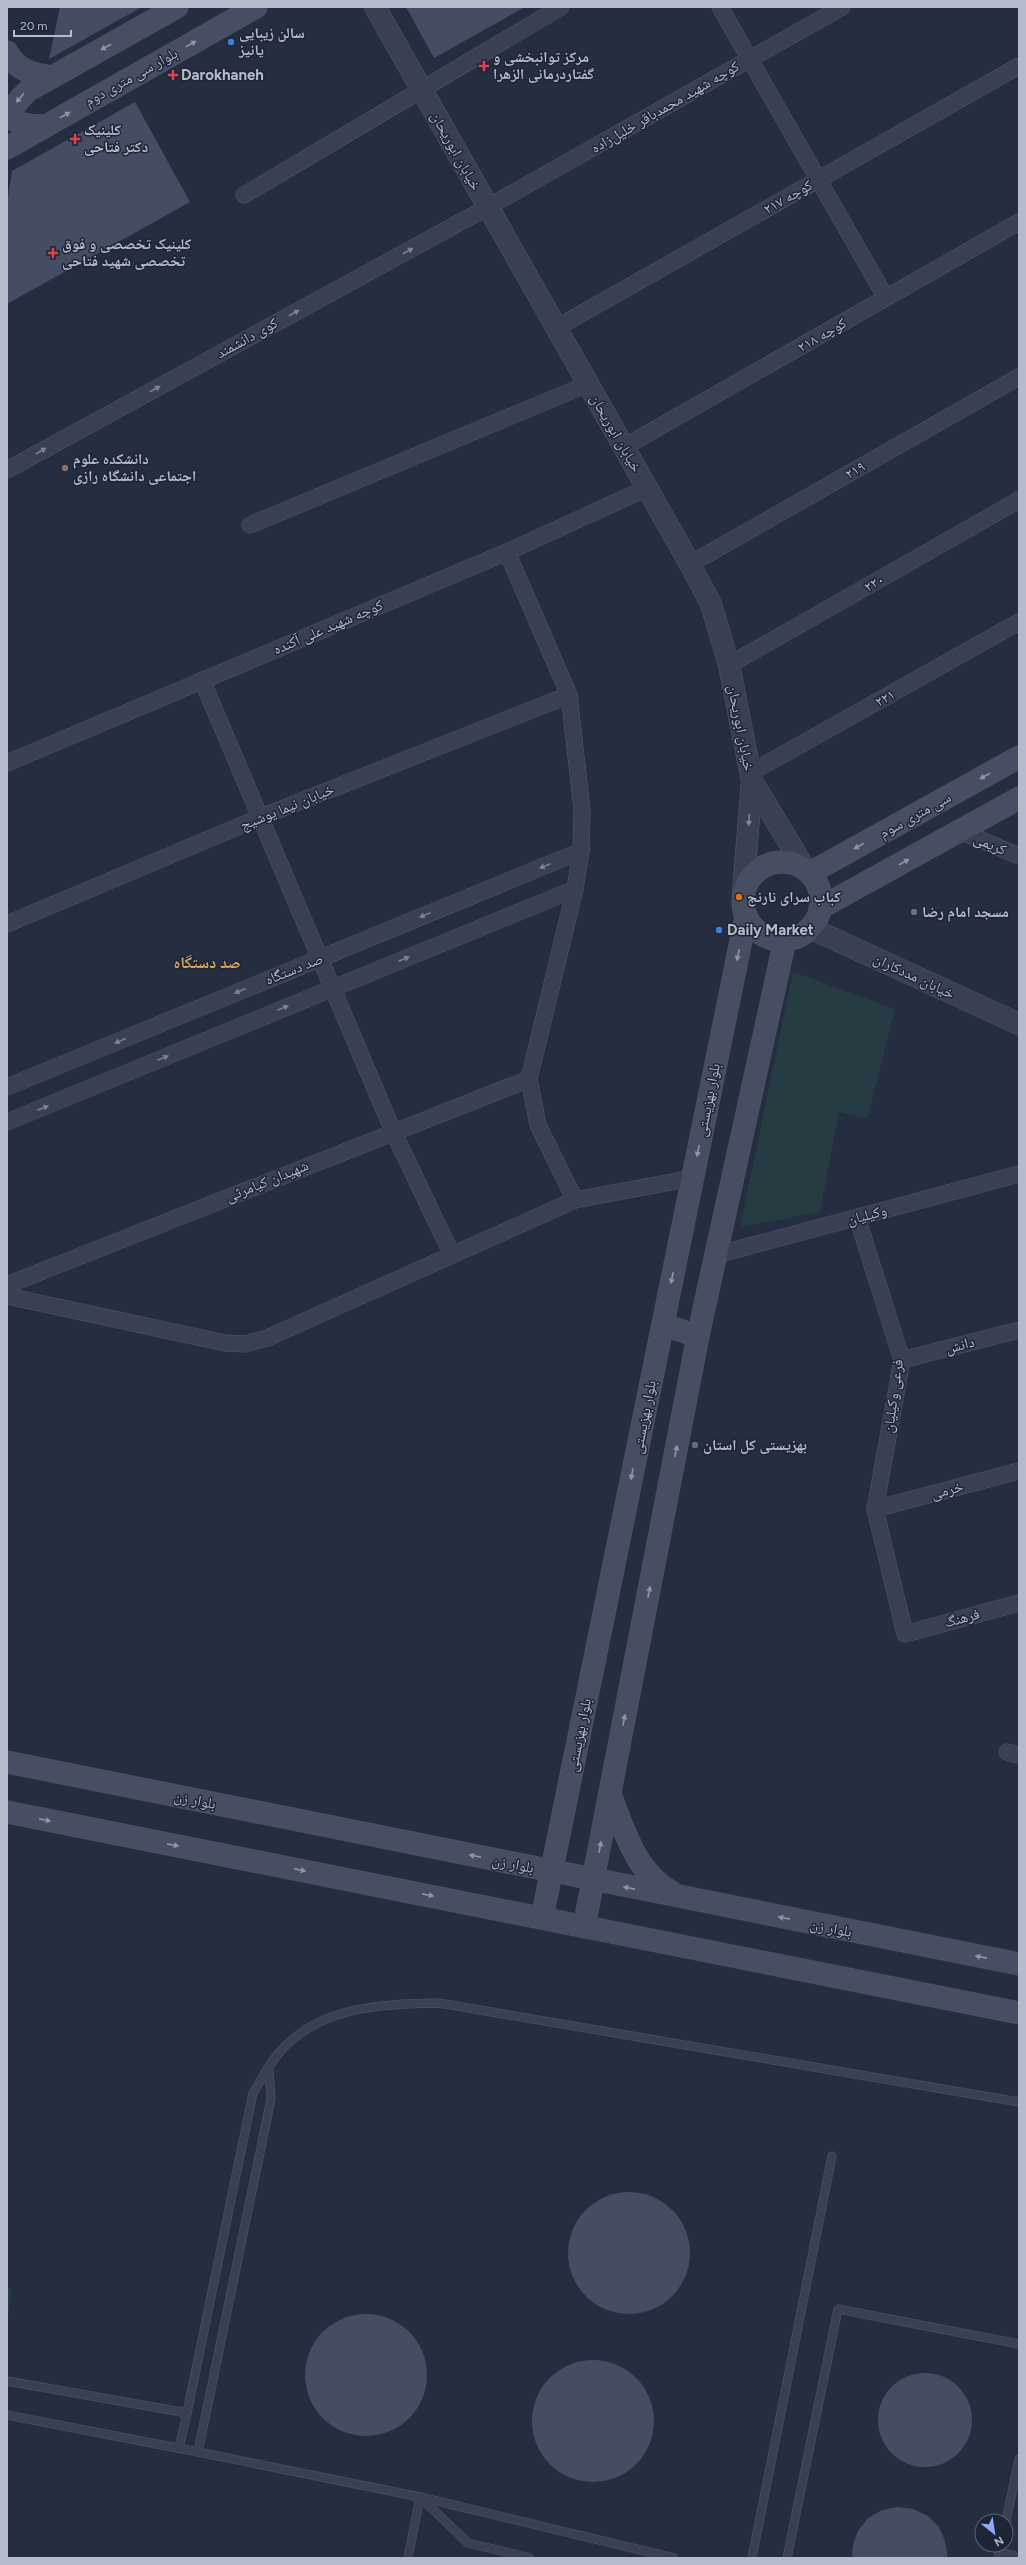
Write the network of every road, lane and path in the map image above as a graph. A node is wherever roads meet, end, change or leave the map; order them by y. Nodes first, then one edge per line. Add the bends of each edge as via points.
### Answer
1 (177, 7) edge
2 (256, 7) edge
3 (375, 7) edge
4 (561, 7) edge
5 (720, 7) edge
6 (842, 7) edge
7 (7, 52) edge
8 (749, 59) junction
9 (1019, 66) edge
10 (52, 77) junction
11 (422, 89) junction
12 (45, 126) junction
13 (7, 148) edge
14 (818, 180) junction
15 (244, 195) dead end
16 (488, 207) junction
17 (1019, 222) edge
18 (886, 298) junction
19 (556, 328) junction
20 (1019, 377) edge
21 (588, 384) junction
22 (624, 447) junction
23 (7, 470) edge
24 (647, 488) junction
25 (1019, 500) edge
26 (250, 525) dead end
27 (507, 552) junction
28 (690, 564) junction
29 (1019, 622) edge
30 (729, 665) junction
31 (202, 680) junction
32 (569, 695) junction
33 (1019, 757) edge
34 (7, 763) edge
35 (751, 777) junction
36 (1019, 798) edge
37 (261, 817) junction
38 (960, 831) junction
39 (581, 851) junction
40 (1019, 856) edge
41 (808, 871) junction
42 (576, 889) junction
43 (743, 892) junction
44 (820, 908) junction
45 (746, 916) junction
46 (7, 924) edge
47 (810, 928) junction
48 (785, 940) junction
49 (321, 958) junction
50 (333, 988) junction
51 (1019, 1024) edge
52 (529, 1079) junction
53 (7, 1087) edge
54 (7, 1122) edge
55 (393, 1131) junction
56 (1019, 1174) edge
57 (693, 1178) junction
58 (575, 1200) junction
59 (857, 1218) junction
60 (452, 1255) junction
61 (716, 1255) junction
62 (7, 1286) edge
63 (7, 1296) edge
64 (663, 1325) junction
65 (1019, 1330) edge
66 (698, 1336) junction
67 (902, 1360) junction
68 (1019, 1471) edge
69 (875, 1509) junction
70 (1019, 1603) edge
71 (7, 1762) edge
72 (610, 1794) junction
73 (7, 1812) edge
74 (552, 1872) junction
75 (593, 1881) junction
76 (683, 1899) junction
77 (542, 1918) junction
78 (584, 1927) junction
79 (1019, 1964) edge
80 (1019, 2012) edge
81 (269, 2070) junction
82 (1019, 2102) edge
83 (832, 2156) dead end
84 (1019, 2344) edge
85 (7, 2381) edge
86 (187, 2412) junction
87 (7, 2415) edge
88 (179, 2448) junction
89 (198, 2452) junction
90 (1019, 2459) edge
91 (420, 2496) junction
92 (1008, 2513) edge
93 (1003, 2553) edge
94 (1019, 2557) edge
95 (408, 2558) edge
96 (530, 2558) edge
97 (674, 2558) edge
98 (752, 2558) edge
99 (787, 2558) edge

1 -> 10 main road
12 -> 2 main road, بلوار سی متری دوم
3 - 11 street, خیابان ابوریحان
4 - 11 street
5 - 8 street
6 - 8 street, کوچه شهید محمدباقر خلیل‌زاده
7 - 10 main road via 17,66 30,74
8 - 14 street
8 - 16 street, کوچه شهید محمدباقر خلیل‌زاده
9 - 14 street, کوچه ۲۱۷
10 -> 12 main road via 29,90 17,101 12,110 14,120 21,125
11 - 15 street
11 - 16 street, خیابان ابوریحان
12 - 13 main road, بلوار سی متری دوم
14 - 18 street
14 - 19 street, کوچه ۲۱۷
16 - 19 street, خیابان ابوریحان
23 -> 16 street, کوی دانشمند
17 - 18 street, کوچه ۲۱۸
18 - 22 street, کوچه ۲۱۸
19 - 21 street, خیابان ابوریحان
20 - 28 street, ۲۱۹
21 - 22 street, خیابان ابوریحان
21 - 26 street
22 - 24 street, خیابان ابوریحان
24 - 27 street, کوچه شهید علی آکنده
24 - 28 street, خیابان ابوریحان
25 - 30 street, ۲۲۰
27 - 31 street, کوچه شهید علی آکنده
27 - 32 street
28 - 30 street, خیابان ابوریحان via 711,604
29 - 35 street, ۲۲۱
30 - 35 street, خیابان ابوریحان
31 - 34 street, کوچه شهید علی آکنده
31 - 37 street
32 - 37 street, خیابان نیما یوشیج
32 - 39 street via 582,809
33 -> 41 main road, سی متری سوم
35 - 41 street
35 -> 43 street, خیابان ابوریحان
36 - 38 main road
37 - 46 street, خیابان نیما یوشیج
37 - 49 street
38 - 40 street, کریمی
44 -> 38 main road
39 - 42 street
39 -> 49 street, صد دستگاه
41 - 43 main road via 789,862 777,861 766,865 748,880
41 - 44 main road via 820,890
50 -> 42 street
42 - 52 street
43 - 45 main road
44 - 47 main road
45 - 48 main road via 752,927 762,935
45 -> 57 main road, بلوار بهزیستی
47 - 48 main road via 799,936
47 - 51 street, خیابان مددکاران
48 - 61 main road
49 - 50 street
49 -> 53 street, صد دستگاه
54 -> 50 street
50 - 55 street
52 - 55 street, شهیدان کیامرثی
52 - 58 street via 538,1125
55 - 60 street
55 - 62 street, شهیدان کیامرثی
56 - 59 street, وکیلیان
57 - 58 street
57 -> 64 main road, بلوار بهزیستی
58 - 60 street
59 - 61 street, وکیلیان
59 - 67 street, فرعی وکیلیان
60 - 63 street via 267,1338 245,1344 225,1343
61 - 66 main road
64 - 66 main road
64 -> 74 main road, بلوار بهزیستی
65 - 67 street, دانش
72 -> 66 main road
67 - 69 street, فرعی وکیلیان
68 - 69 street, خرمی
69 - 70 street, فرهنگ via 905,1634
74 -> 71 main road, بلوار زن
75 -> 72 main road
72 - 76 main road via 640,1864 658,1885
73 -> 77 main road
74 - 75 main road, بلوار زن
74 - 77 main road, بلوار بهزیستی
76 -> 75 main road, بلوار زن
75 - 78 main road
79 -> 76 main road, بلوار زن
77 - 78 main road
78 - 80 main road
81 - 82 lane via 276,2056 288,2043 335,2014 398,2004 439,2003
81 - 86 lane via 253,2093
81 - 89 lane via 271,2099
83 - 98 lane
84 - 99 lane via 838,2309
85 - 86 lane
86 - 88 lane
87 - 88 lane
88 - 89 lane
89 - 91 lane
90 - 92 lane
91 - 95 lane
91 - 96 lane via 468,2543
91 - 97 lane
93 - 94 lane

